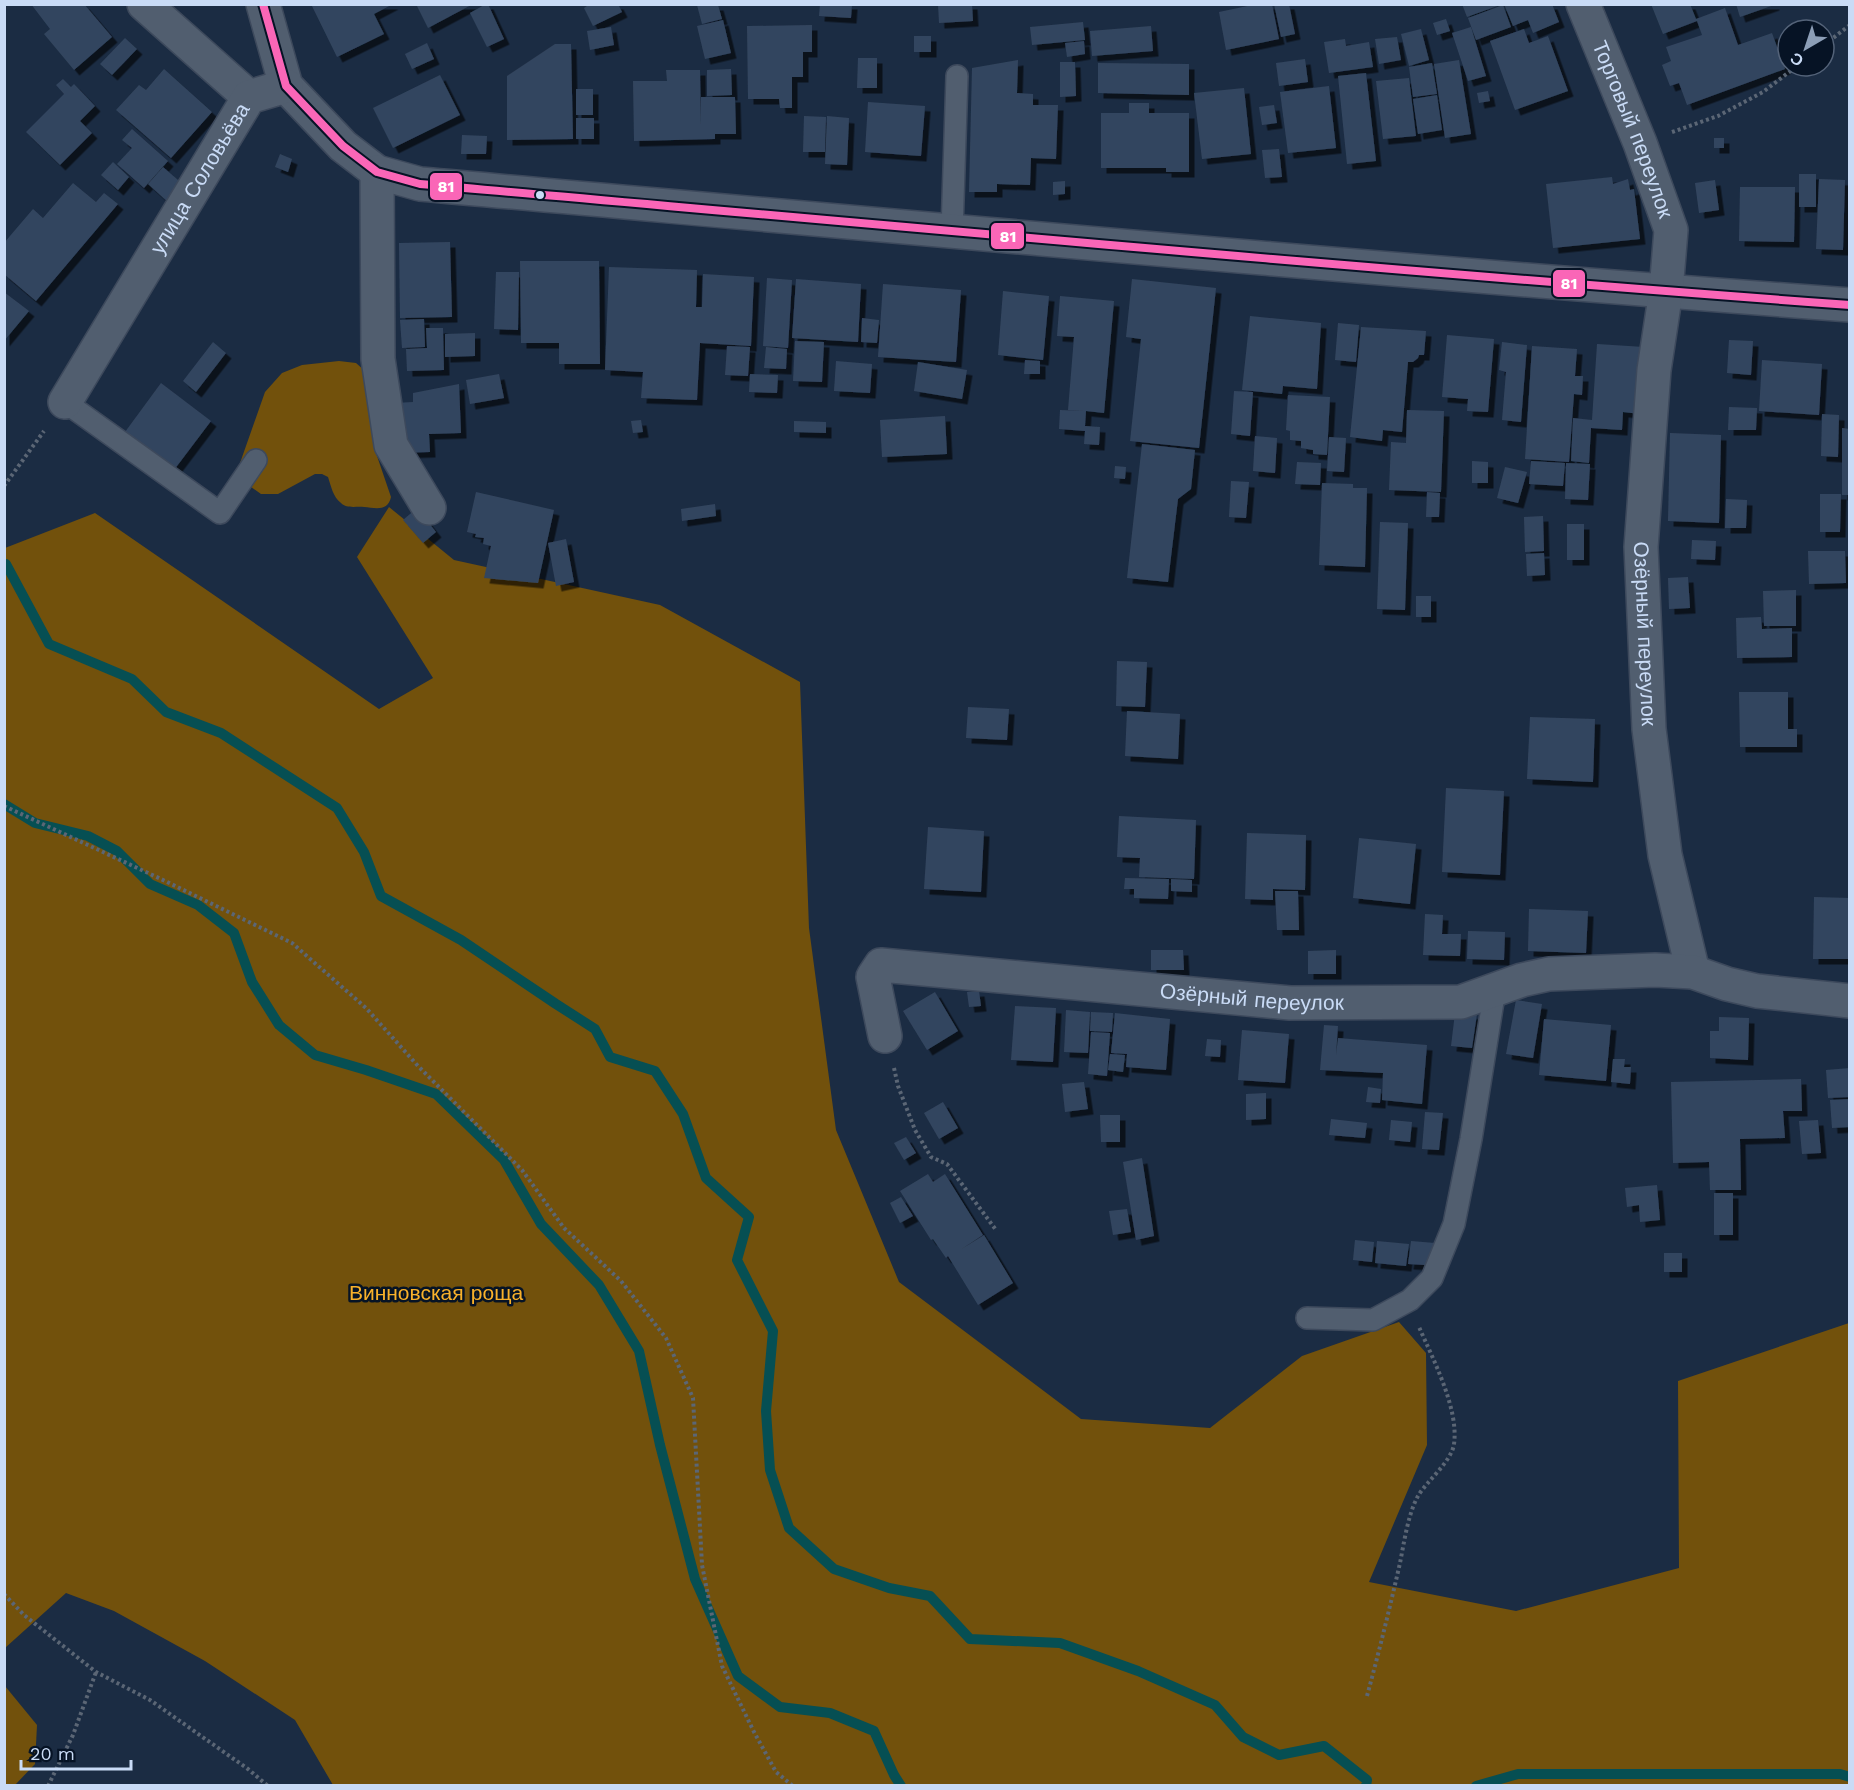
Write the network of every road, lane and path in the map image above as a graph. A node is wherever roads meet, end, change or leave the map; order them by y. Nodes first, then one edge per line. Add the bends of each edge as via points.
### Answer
1 (144, 4) edge
2 (263, 4) edge
3 (1583, 4) edge
4 (1850, 25) edge
5 (1836, 36) edge
6 (957, 76) dead end
7 (1781, 78) edge
8 (286, 87) junction
9 (249, 97) junction
10 (1640, 142) junction
11 (377, 172) junction
12 (952, 231) junction
13 (1666, 291) junction
14 (1850, 304) edge
15 (65, 402) junction
16 (256, 460) dead end
17 (4, 486) edge
18 (429, 508) dead end
19 (4, 806) edge
20 (1693, 972) junction
21 (1495, 989) junction
22 (1850, 1001) edge
23 (885, 1036) joint
24 (996, 1230) dead end
25 (1416, 1294) junction
26 (1307, 1318) dead end
27 (4, 1594) edge
28 (96, 1672) junction
29 (1367, 1696) dead end
30 (48, 1785) edge
31 (268, 1785) edge
32 (792, 1785) edge

1 - 9 street
2 - 8 street
3 - 10 street, Торговый переулок
4 - 5 path
6 - 12 lane
7 - 10 path via 1718,116
8 - 9 street, улица Соловьёва
8 - 11 street via 343,146
9 - 15 street, улица Соловьёва
10 - 13 street, Торговый переулок via 1671,230
11 - 12 street via 420,184
11 - 18 street via 378,359 391,445
12 - 13 street
13 - 14 street
13 - 20 street, Озёрный переулок via 1654,370 1641,547 1648,729 1665,855
15 - 16 lane via 219,513
15 - 17 path
19 - 32 path via 292,943 366,1008 522,1170 564,1228 621,1281 666,1338 693,1398 702,1565 722,1666 776,1772
20 - 21 street, Озёрный переулок via 1549,974
20 - 22 street, Озёрный переулок via 1757,990
21 - 23 street, Озёрный переулок via 1461,1002 1290,1003 881,966 873,977
21 - 25 lane via 1454,1224 1432,1278
23 - 24 path via 915,1130 931,1157 947,1164
25 - 26 lane via 1373,1320
25 - 29 path via 1416,1318 1454,1420 1454,1447 1417,1497
27 - 28 path via 24,1615
28 - 30 path via 73,1735
28 - 31 path via 150,1701

